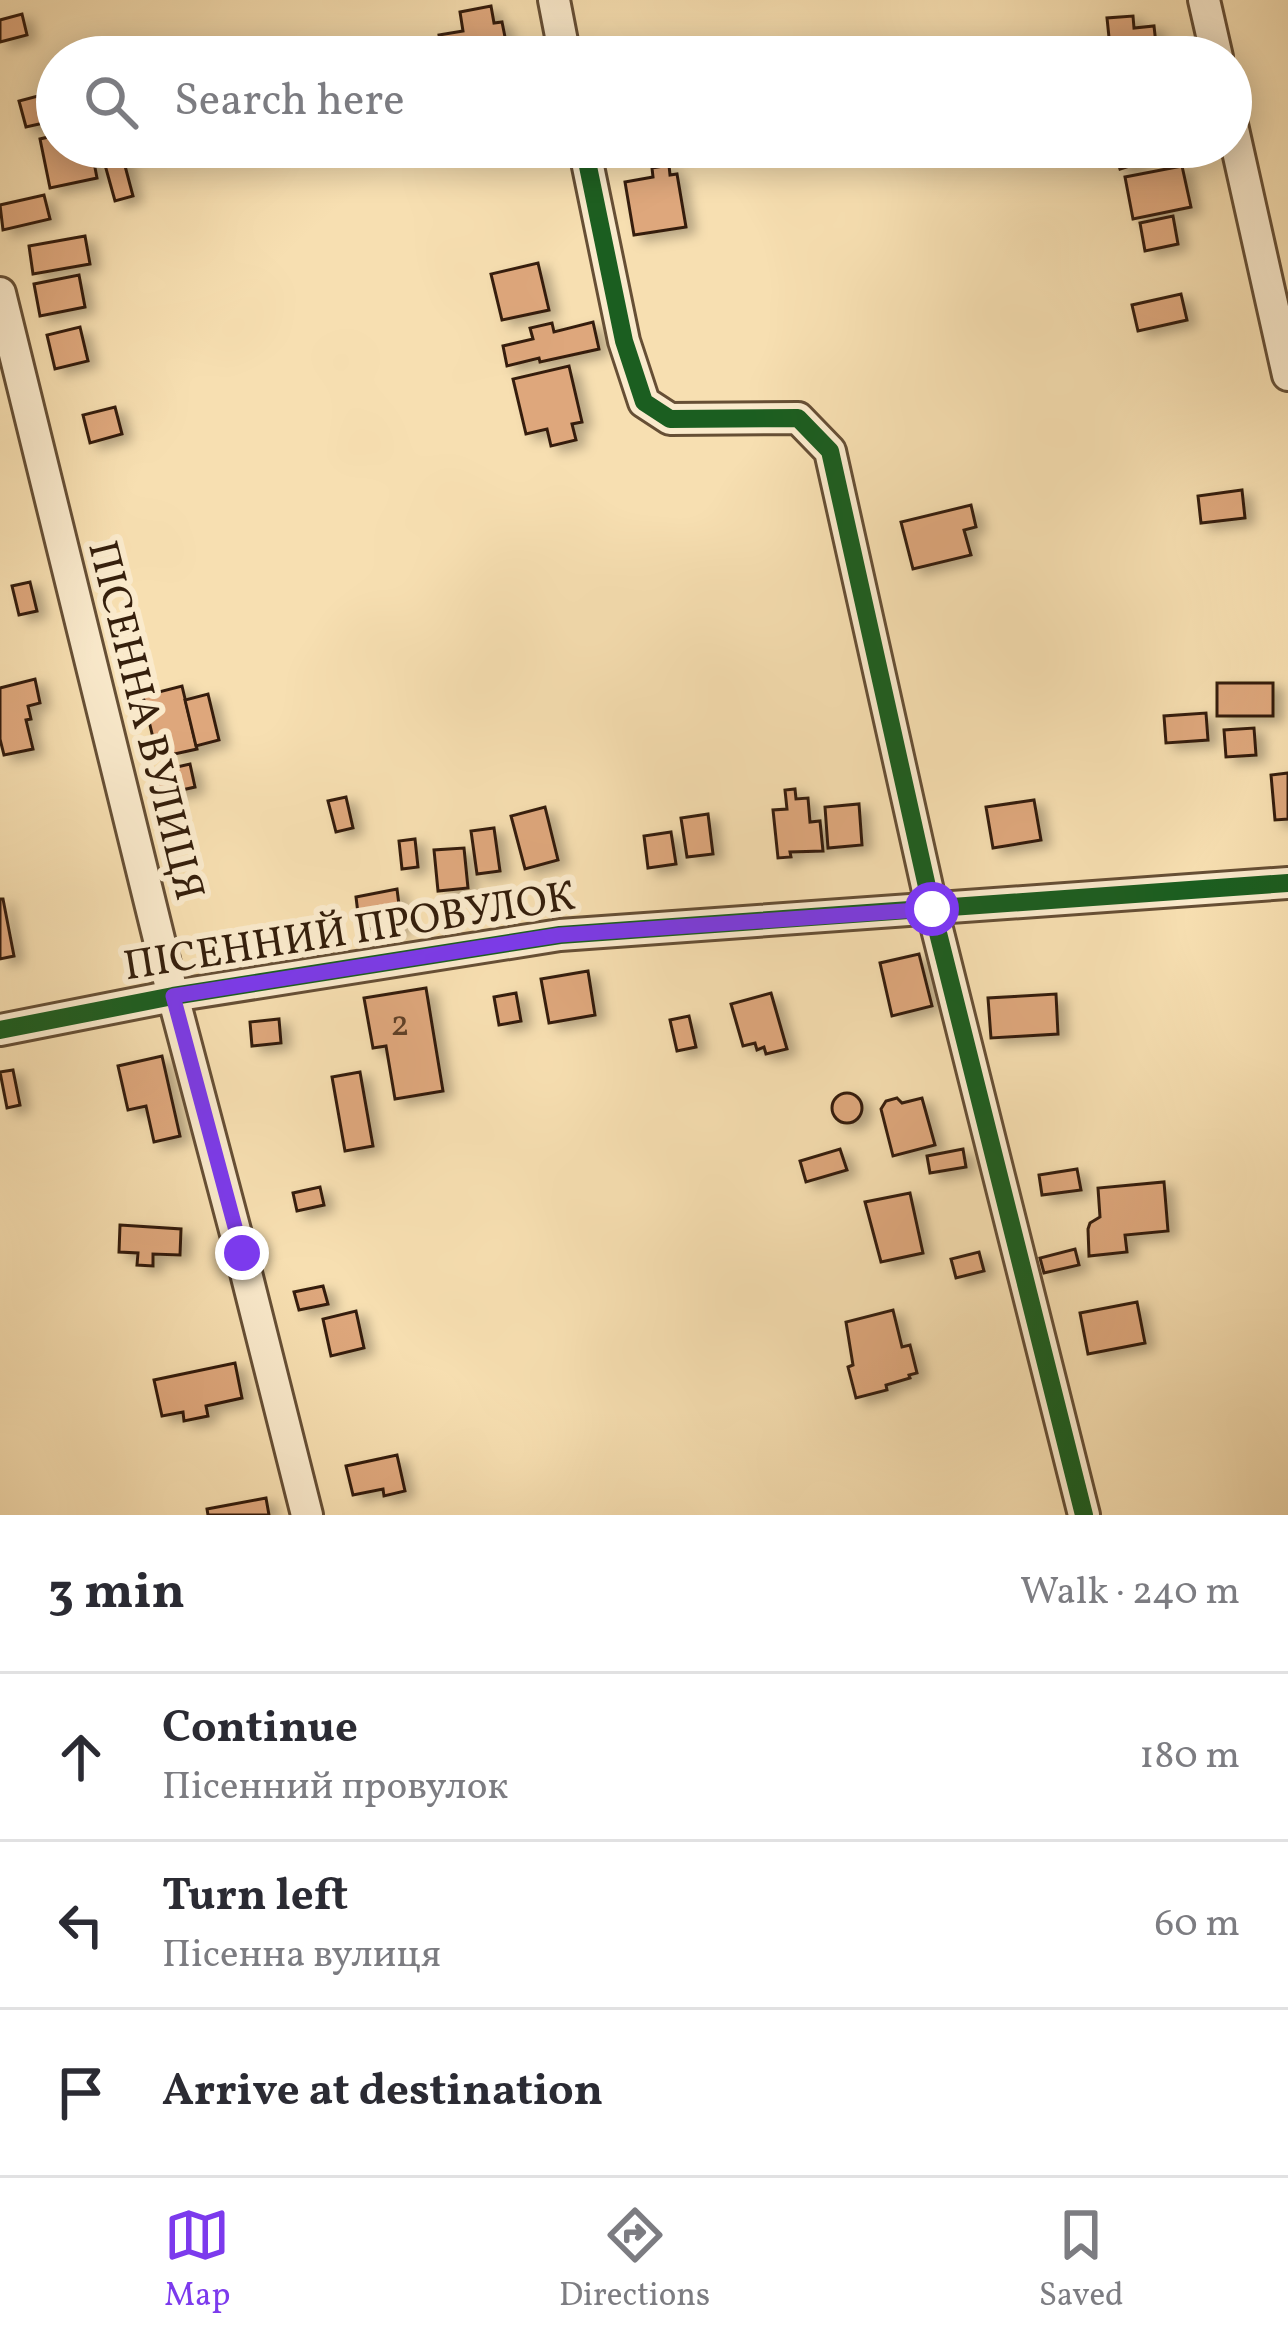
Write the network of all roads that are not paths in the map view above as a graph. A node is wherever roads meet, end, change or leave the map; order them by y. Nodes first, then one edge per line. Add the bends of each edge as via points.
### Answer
1 (554, 0) edge
2 (1204, 0) edge
3 (561, 36) edge
4 (1212, 36) edge
5 (588, 168) edge
6 (1242, 168) edge
7 (0, 292) edge
8 (1288, 375) edge
9 (1288, 883) edge
10 (932, 909) junction
11 (173, 996) junction
12 (0, 1030) edge
13 (307, 1515) edge
14 (1084, 1515) edge

1 - 3 street
2 - 4 street
5 - 10 street via 644,402 670,419 798,418 830,451
6 - 8 street
7 - 11 street, ПІСЕННА ВУЛИЦЯ
9 - 10 street, ПІСЕННИЙ ПРОВУЛОК
10 - 11 street, ПІСЕННИЙ ПРОВУЛОК via 560,935
10 - 14 street
11 - 12 street, ПІСЕННИЙ ПРОВУЛОК
11 - 13 street, ПІСЕННА ВУЛИЦЯ

